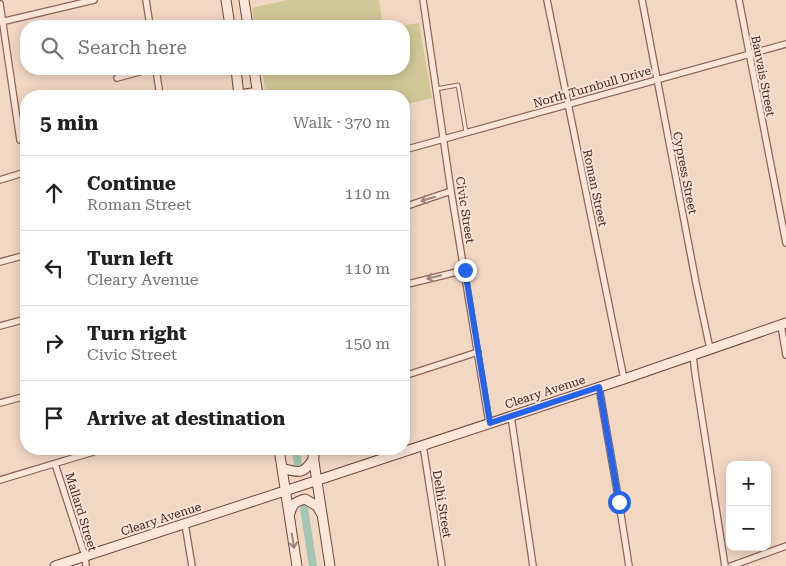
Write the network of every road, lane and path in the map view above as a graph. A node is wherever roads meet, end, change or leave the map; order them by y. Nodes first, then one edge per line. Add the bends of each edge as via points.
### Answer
1 (94, 0) edge
2 (146, 0) edge
3 (226, 0) edge
4 (244, 0) edge
5 (423, 0) edge
6 (547, 0) edge
7 (642, 0) edge
8 (739, 0) edge
9 (0, 4) edge
10 (149, 20) edge
11 (229, 20) edge
12 (247, 20) edge
13 (1, 22) edge
14 (786, 44) edge
15 (748, 54) junction
16 (128, 75) edge
17 (157, 75) edge
18 (237, 75) edge
19 (255, 75) edge
20 (117, 78) dead end
21 (657, 79) junction
22 (436, 89) junction
23 (159, 90) edge
24 (238, 90) edge
25 (257, 90) edge
26 (567, 104) junction
27 (466, 133) junction
28 (444, 139) junction
29 (20, 140) dead end
30 (410, 148) edge
31 (20, 174) edge
32 (0, 180) edge
33 (451, 192) junction
34 (410, 205) edge
35 (786, 244) edge
36 (20, 256) edge
37 (0, 262) edge
38 (465, 270) junction
39 (410, 284) edge
40 (20, 321) edge
41 (784, 324) edge
42 (0, 326) edge
43 (710, 349) junction
44 (478, 352) junction
45 (693, 355) junction
46 (786, 355) edge
47 (410, 374) edge
48 (624, 379) junction
49 (599, 387) junction
50 (20, 398) edge
51 (0, 403) edge
52 (511, 416) junction
53 (490, 423) junction
54 (423, 445) junction
55 (410, 449) edge
56 (84, 455) edge
57 (280, 455) edge
58 (312, 455) edge
59 (313, 455) edge
60 (393, 455) edge
61 (55, 464) junction
62 (282, 468) junction
63 (0, 480) edge
64 (318, 480) junction
65 (286, 491) junction
66 (290, 516) junction
67 (323, 518) junction
68 (185, 524) junction
69 (786, 546) edge
70 (85, 556) junction
71 (55, 566) edge
72 (86, 566) edge
73 (192, 566) edge
74 (297, 566) edge
75 (330, 566) edge
76 (442, 566) edge
77 (533, 566) edge
78 (629, 566) edge
79 (725, 566) edge
80 (731, 566) edge

1 - 13 street
2 - 10 street
3 - 11 street
4 - 12 street
5 - 22 street, Civic Street
6 - 26 street, Roman Street
7 - 21 street, Cypress Street
8 - 15 street, Bauvais Street
9 - 13 street
13 - 29 street
14 - 15 street, North Turnbull Drive
15 - 21 street, North Turnbull Drive
15 - 35 street, Bauvais Street
16 - 20 street
17 - 23 street
18 - 24 street
19 - 25 street
21 - 26 street, North Turnbull Drive
21 - 43 street, Cypress Street
22 - 27 lane via 458,85
22 - 28 street, Civic Street
26 - 27 street, North Turnbull Drive
26 - 48 street, Roman Street
27 - 28 street, North Turnbull Drive
28 - 30 street, North Turnbull Drive
28 - 33 street, Civic Street
31 - 32 street
33 -> 34 street
33 - 38 street, Civic Street
36 - 37 street
38 -> 39 street
38 - 44 street, Civic Street
40 - 42 street
41 - 43 street, Cleary Avenue
41 - 46 street
43 - 45 street, Cleary Avenue
44 - 47 street
44 - 53 street, Civic Street
45 - 48 street, Cleary Avenue
45 - 79 street
48 - 49 street, Cleary Avenue
49 - 52 street, Cleary Avenue
49 - 78 street
50 - 51 street
52 - 53 street, Cleary Avenue
52 - 77 street
53 - 54 street, Cleary Avenue
54 - 55 street, Cleary Avenue
54 - 76 street, Delhi Street
56 - 61 street
57 - 62 street
58 - 62 street via 310,464 301,471 296,473
59 - 64 street
60 - 64 street, Cleary Avenue
61 - 63 street
61 - 70 street, Mallard Street
62 - 65 street
64 - 65 street, Cleary Avenue
64 - 67 street
65 - 66 street
65 - 68 street, Cleary Avenue
66 - 67 street via 293,505 305,500 317,506
66 -> 74 street
67 - 75 street
68 - 70 street, Cleary Avenue
68 - 73 street
69 - 80 street
70 - 71 street, Cleary Avenue
70 - 72 street, Mallard Street

